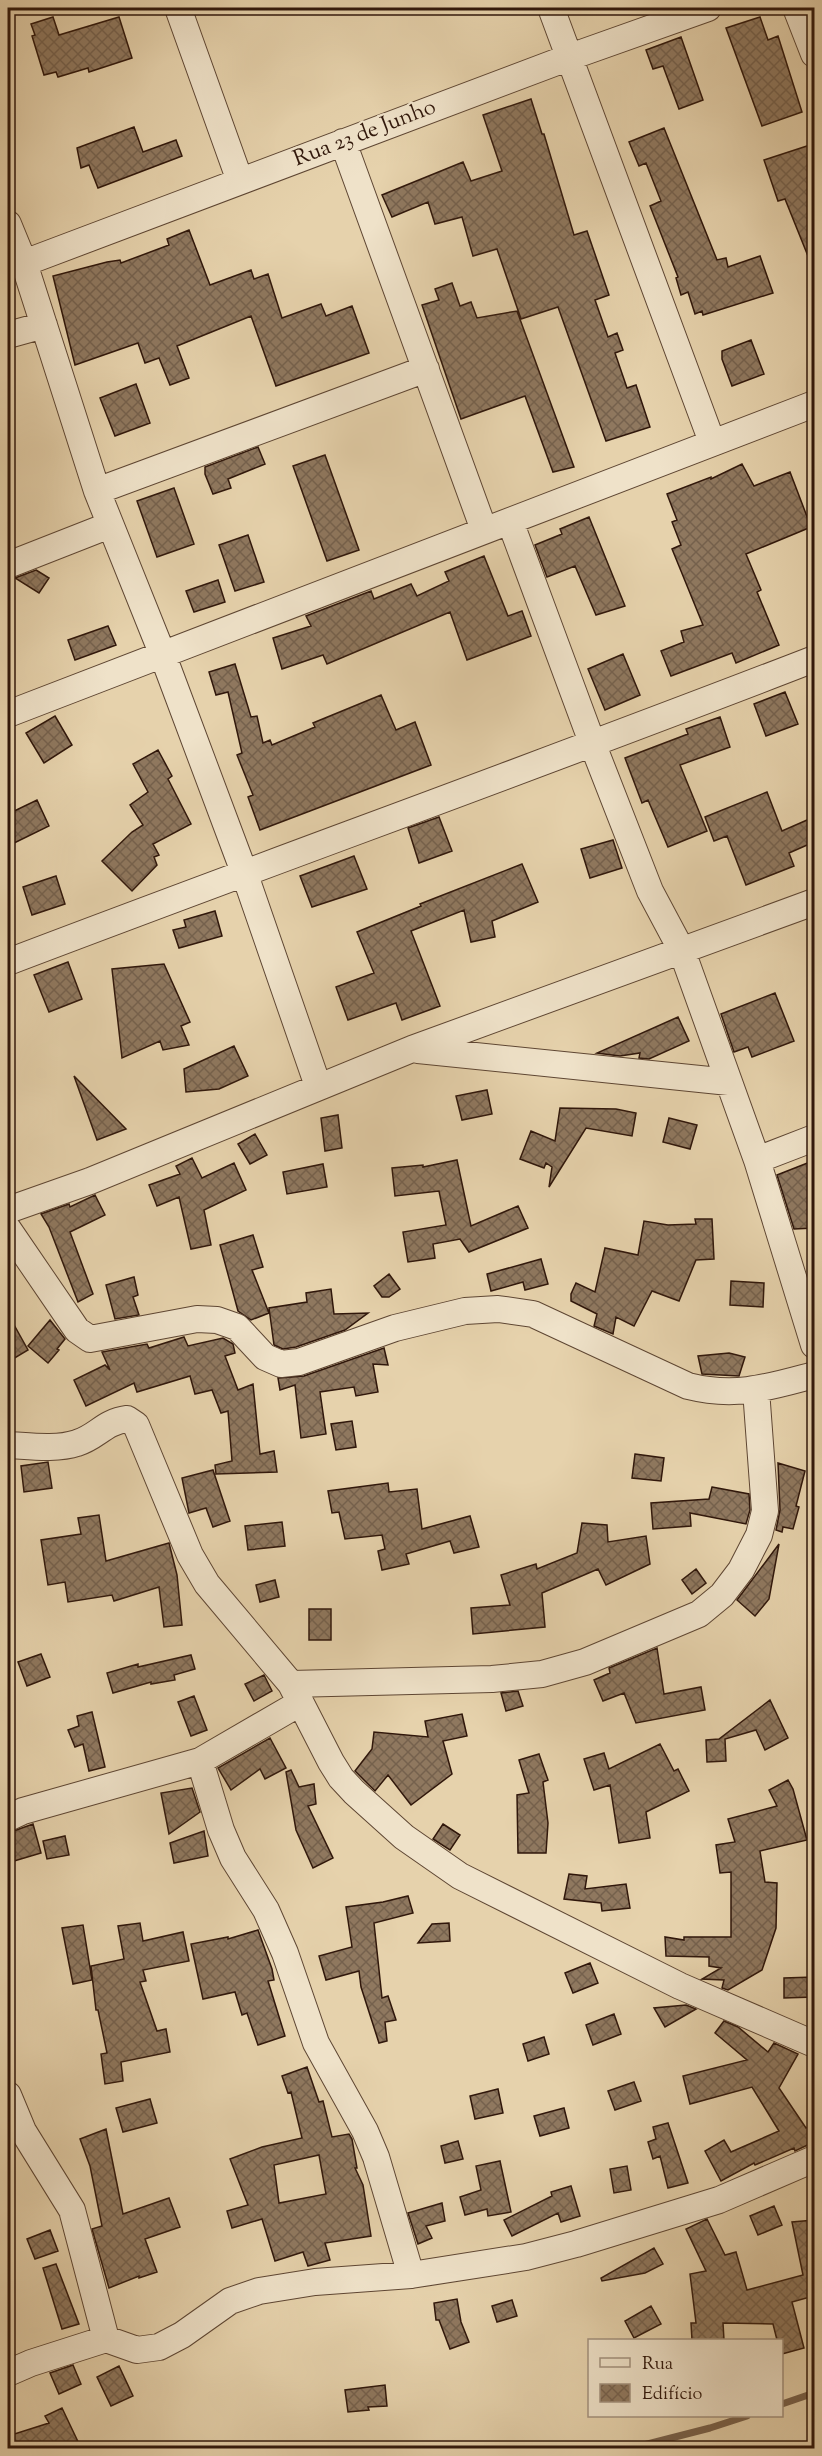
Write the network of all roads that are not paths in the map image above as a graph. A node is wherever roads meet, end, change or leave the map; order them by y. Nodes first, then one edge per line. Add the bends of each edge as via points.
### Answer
1 (178, 8) edge
2 (551, 8) edge
3 (708, 8) edge
4 (796, 8) edge
5 (814, 54) edge
6 (570, 57) junction
7 (343, 142) junction
8 (240, 181) junction
9 (8, 224) edge
10 (24, 263) junction
11 (44, 325) junction
12 (8, 335) edge
13 (426, 369) junction
14 (814, 404) edge
15 (712, 442) junction
16 (97, 491) junction
17 (510, 521) junction
18 (110, 525) junction
19 (484, 530) junction
20 (8, 565) edge
21 (162, 653) junction
22 (814, 659) edge
23 (8, 714) edge
24 (593, 745) junction
25 (244, 872) junction
26 (814, 902) edge
27 (682, 951) junction
28 (8, 962) edge
29 (412, 1049) junction
30 (729, 1082) junction
31 (318, 1086) junction
32 (814, 1138) edge
33 (757, 1160) junction
34 (8, 1210) edge
35 (8, 1229) edge
36 (814, 1345) edge
37 (814, 1375) edge
38 (756, 1390) junction
39 (8, 1445) edge
40 (296, 1694) junction
41 (200, 1761) junction
42 (8, 1818) edge
43 (814, 2044) edge
44 (8, 2095) edge
45 (814, 2159) edge
46 (411, 2275) junction
47 (106, 2339) junction
48 (8, 2373) edge

1 - 8 street
2 - 6 street
3 - 6 street, Rua 23 de Junho
4 - 5 street
6 - 7 street, Rua 23 de Junho
6 - 15 street
7 - 8 street, Rua 23 de Junho
7 - 13 street
8 - 10 street, Rua 23 de Junho
9 - 10 street
10 - 11 street
11 - 12 street
11 - 16 street
13 - 16 street
13 - 19 street
14 - 15 street
15 - 17 street
16 - 18 street
17 - 19 street
17 - 24 street
18 - 20 street
18 - 21 street
19 - 21 street
21 - 23 street
21 - 25 street
22 - 24 street
24 - 25 street
24 - 27 street via 650,891
25 - 28 street
25 - 31 street
26 - 27 street
27 - 29 street
27 - 30 street
29 - 30 street
29 - 31 street
30 - 33 street
31 - 34 street via 90,1181
32 - 33 street
33 - 36 street
35 - 38 street via 77,1330 90,1339 197,1319 217,1320 237,1327 265,1357 281,1364 299,1362 395,1328 465,1311 498,1309 533,1314 688,1386 713,1392
37 - 38 street
38 - 40 street via 763,1523 741,1570 699,1614 585,1662 542,1674
39 - 40 street via 66,1446 90,1438 114,1421 127,1419 136,1425 190,1555 207,1584
40 - 41 street
40 - 43 street via 341,1778 404,1837 460,1876 680,1986
41 - 42 street
41 - 46 street via 233,1858 266,1910 316,2043 376,2157
44 - 47 street via 23,2131 72,2210
45 - 46 street via 719,2200 576,2244 526,2257
46 - 47 street via 315,2282 259,2291 230,2301 159,2347 137,2349
47 - 48 street

